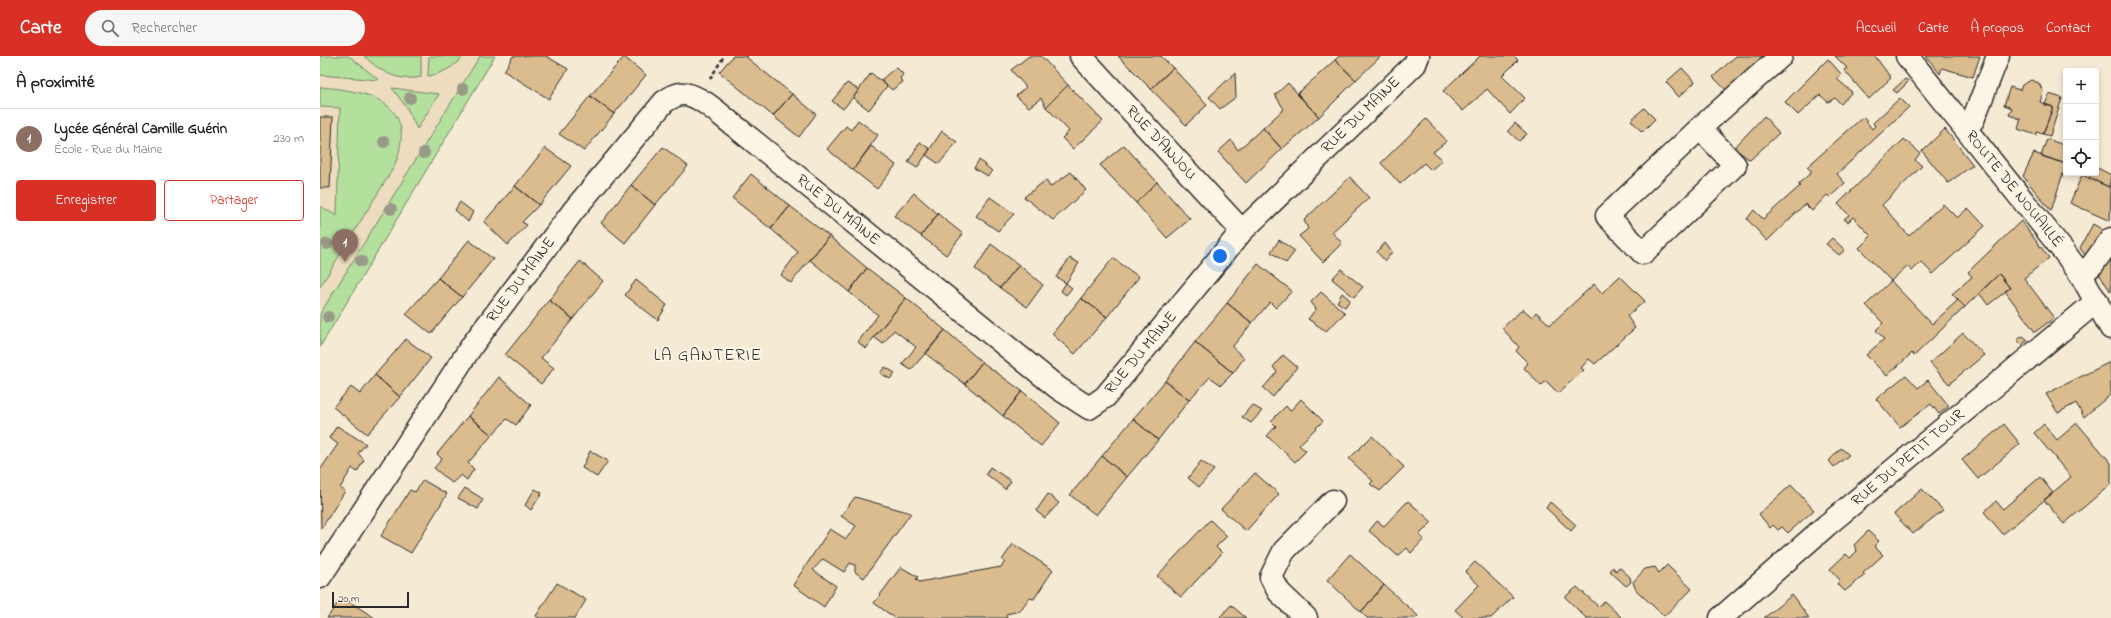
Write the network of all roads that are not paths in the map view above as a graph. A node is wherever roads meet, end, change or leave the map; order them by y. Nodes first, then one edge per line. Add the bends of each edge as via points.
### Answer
1 (1081, 56) edge
2 (1418, 56) edge
3 (1781, 56) edge
4 (1907, 56) edge
5 (1998, 56) edge
6 (1700, 128) junction
7 (1965, 128) junction
8 (1242, 231) junction
9 (2111, 239) edge
10 (2081, 275) junction
11 (2097, 301) junction
12 (2111, 328) edge
13 (1334, 501) dead end
14 (320, 577) edge
15 (1306, 618) edge
16 (1721, 618) edge

1 - 8 street, RUE D'ANJOU
2 - 8 street, RUE DU MAINE via 1415,64
3 - 6 street
4 - 7 street, ROUTE DE NOUAILLÉ
5 - 7 street via 1973,120
6 - 6 street via 1607,216 1643,253 1735,165
7 - 10 street, ROUTE DE NOUAILLÉ
8 - 14 street, RUE DU MAINE via 1105,397 1089,408 1058,388 736,126 702,102 678,94 664,102 574,210 473,344
9 - 10 street via 2093,264
10 - 11 street, ROUTE DE NOUAILLÉ
11 - 12 street, ROUTE DE NOUAILLÉ
11 - 16 street, RUE DU PETIT TOUR via 1827,525
13 - 15 street via 1284,550 1271,577 1279,592

